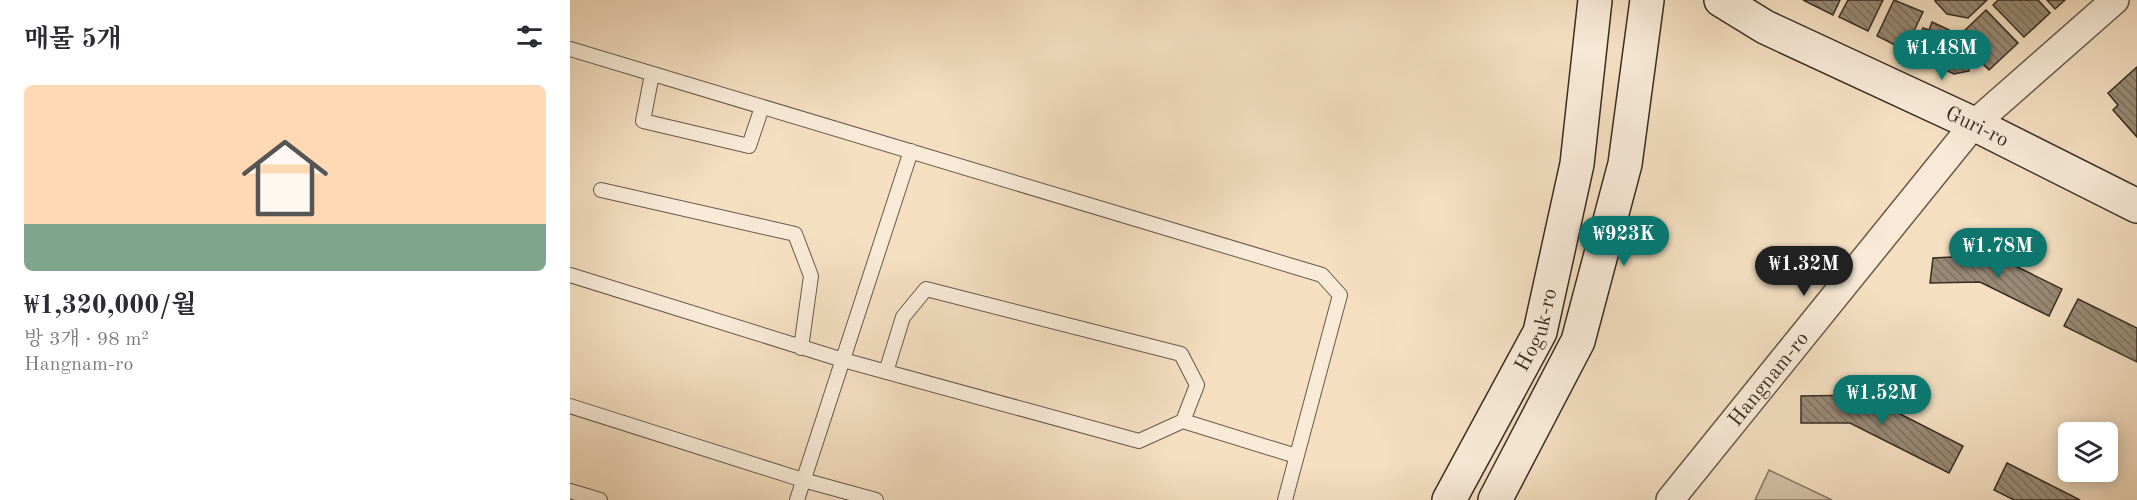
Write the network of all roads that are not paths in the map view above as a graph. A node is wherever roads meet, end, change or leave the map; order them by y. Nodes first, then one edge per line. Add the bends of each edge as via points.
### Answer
1 (1594, 0) edge
2 (1647, 0) edge
3 (1721, 0) edge
4 (2115, 0) edge
5 (570, 49) edge
6 (652, 74) junction
7 (762, 107) junction
8 (1974, 124) junction
9 (911, 152) junction
10 (600, 190) dead end
11 (2137, 206) edge
12 (570, 275) edge
13 (801, 348) junction
14 (843, 360) junction
15 (886, 372) junction
16 (570, 406) edge
17 (1184, 421) junction
18 (1296, 456) junction
19 (803, 480) junction
20 (570, 491) edge
21 (600, 500) edge
22 (797, 500) edge
23 (876, 500) edge
24 (1285, 500) edge
25 (1449, 500) edge
26 (1495, 500) edge
27 (1670, 500) edge

1 - 25 main road, Hoguk-ro via 1577,164 1540,333
2 - 26 main road, Hoguk-ro via 1625,164 1578,341
3 - 8 main road, Guri-ro via 1765,27
4 - 8 street, Hangnam-ro
5 - 6 lane
6 - 7 lane
6 - 7 lane via 643,121 749,146
7 - 9 lane
8 - 11 main road, Guri-ro
8 - 27 street, Hangnam-ro
9 - 14 lane
9 - 18 lane via 1322,275 1340,295
10 - 13 lane via 795,234 811,276
12 - 13 lane
13 - 14 lane
14 - 15 lane
14 - 19 lane
15 - 17 lane via 1139,441
15 - 17 lane via 903,317 926,289 1181,354 1197,385
16 - 19 lane
17 - 18 lane
18 - 24 lane
19 - 22 lane
19 - 23 lane
20 - 21 lane

